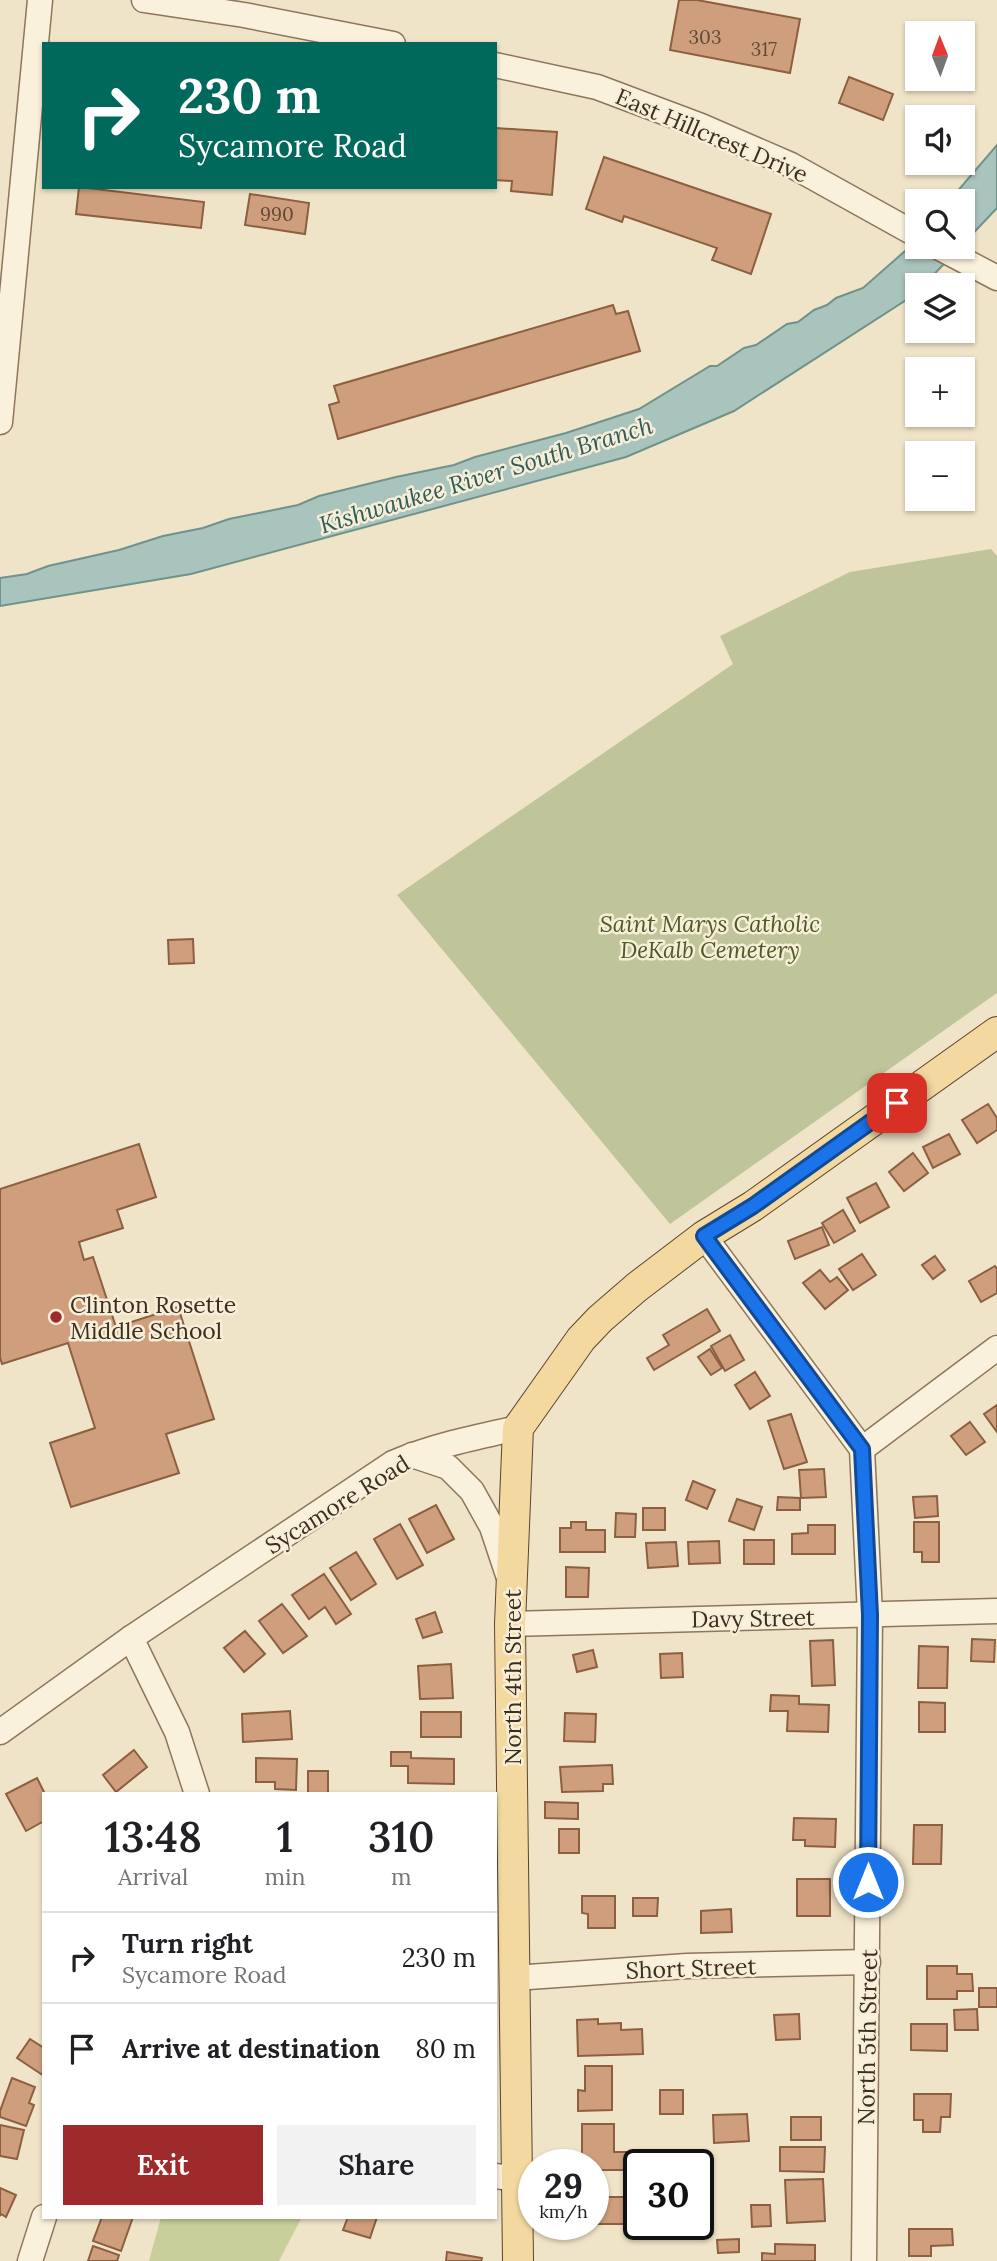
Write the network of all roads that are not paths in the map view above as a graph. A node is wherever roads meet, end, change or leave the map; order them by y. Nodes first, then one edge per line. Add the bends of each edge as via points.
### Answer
1 (40, 0) edge
2 (144, 0) edge
3 (383, 42) edge
4 (497, 65) edge
5 (905, 228) edge
6 (961, 259) edge
7 (997, 278) edge
8 (0, 422) edge
9 (997, 1032) edge
10 (704, 1236) junction
11 (997, 1348) edge
12 (518, 1428) junction
13 (862, 1449) junction
14 (412, 1455) junction
15 (512, 1585) junction
16 (997, 1611) edge
17 (870, 1615) junction
18 (510, 1624) junction
19 (131, 1638) junction
20 (0, 1732) edge
21 (196, 1792) edge
22 (868, 1962) junction
23 (514, 1978) junction
24 (507, 2178) edge
25 (43, 2219) edge
26 (30, 2261) edge
27 (518, 2261) edge
28 (864, 2261) edge

1 - 8 street
2 - 3 street
4 - 5 street, East Hillcrest Drive via 597,87 701,126 791,165
6 - 7 street
9 - 10 main road
10 - 12 main road via 600,1319
10 - 13 street
11 - 13 street
12 - 14 street, Sycamore Road
12 - 15 main road, North 4th Street
13 - 17 street, North 5th Street
14 - 15 street via 448,1467 471,1491 492,1527
14 - 19 street, Sycamore Road via 393,1463
15 - 18 main road, North 4th Street
16 - 17 street, Davy Street
17 - 18 street, Davy Street
17 - 22 street, North 5th Street
18 - 23 main road, North 4th Street
19 - 20 street, Sycamore Road
19 - 21 street via 177,1732
22 - 23 street, Short Street via 687,1966
22 - 28 street, North 5th Street
23 - 24 main road, North 4th Street
24 - 27 main road, North 4th Street
25 - 26 street

